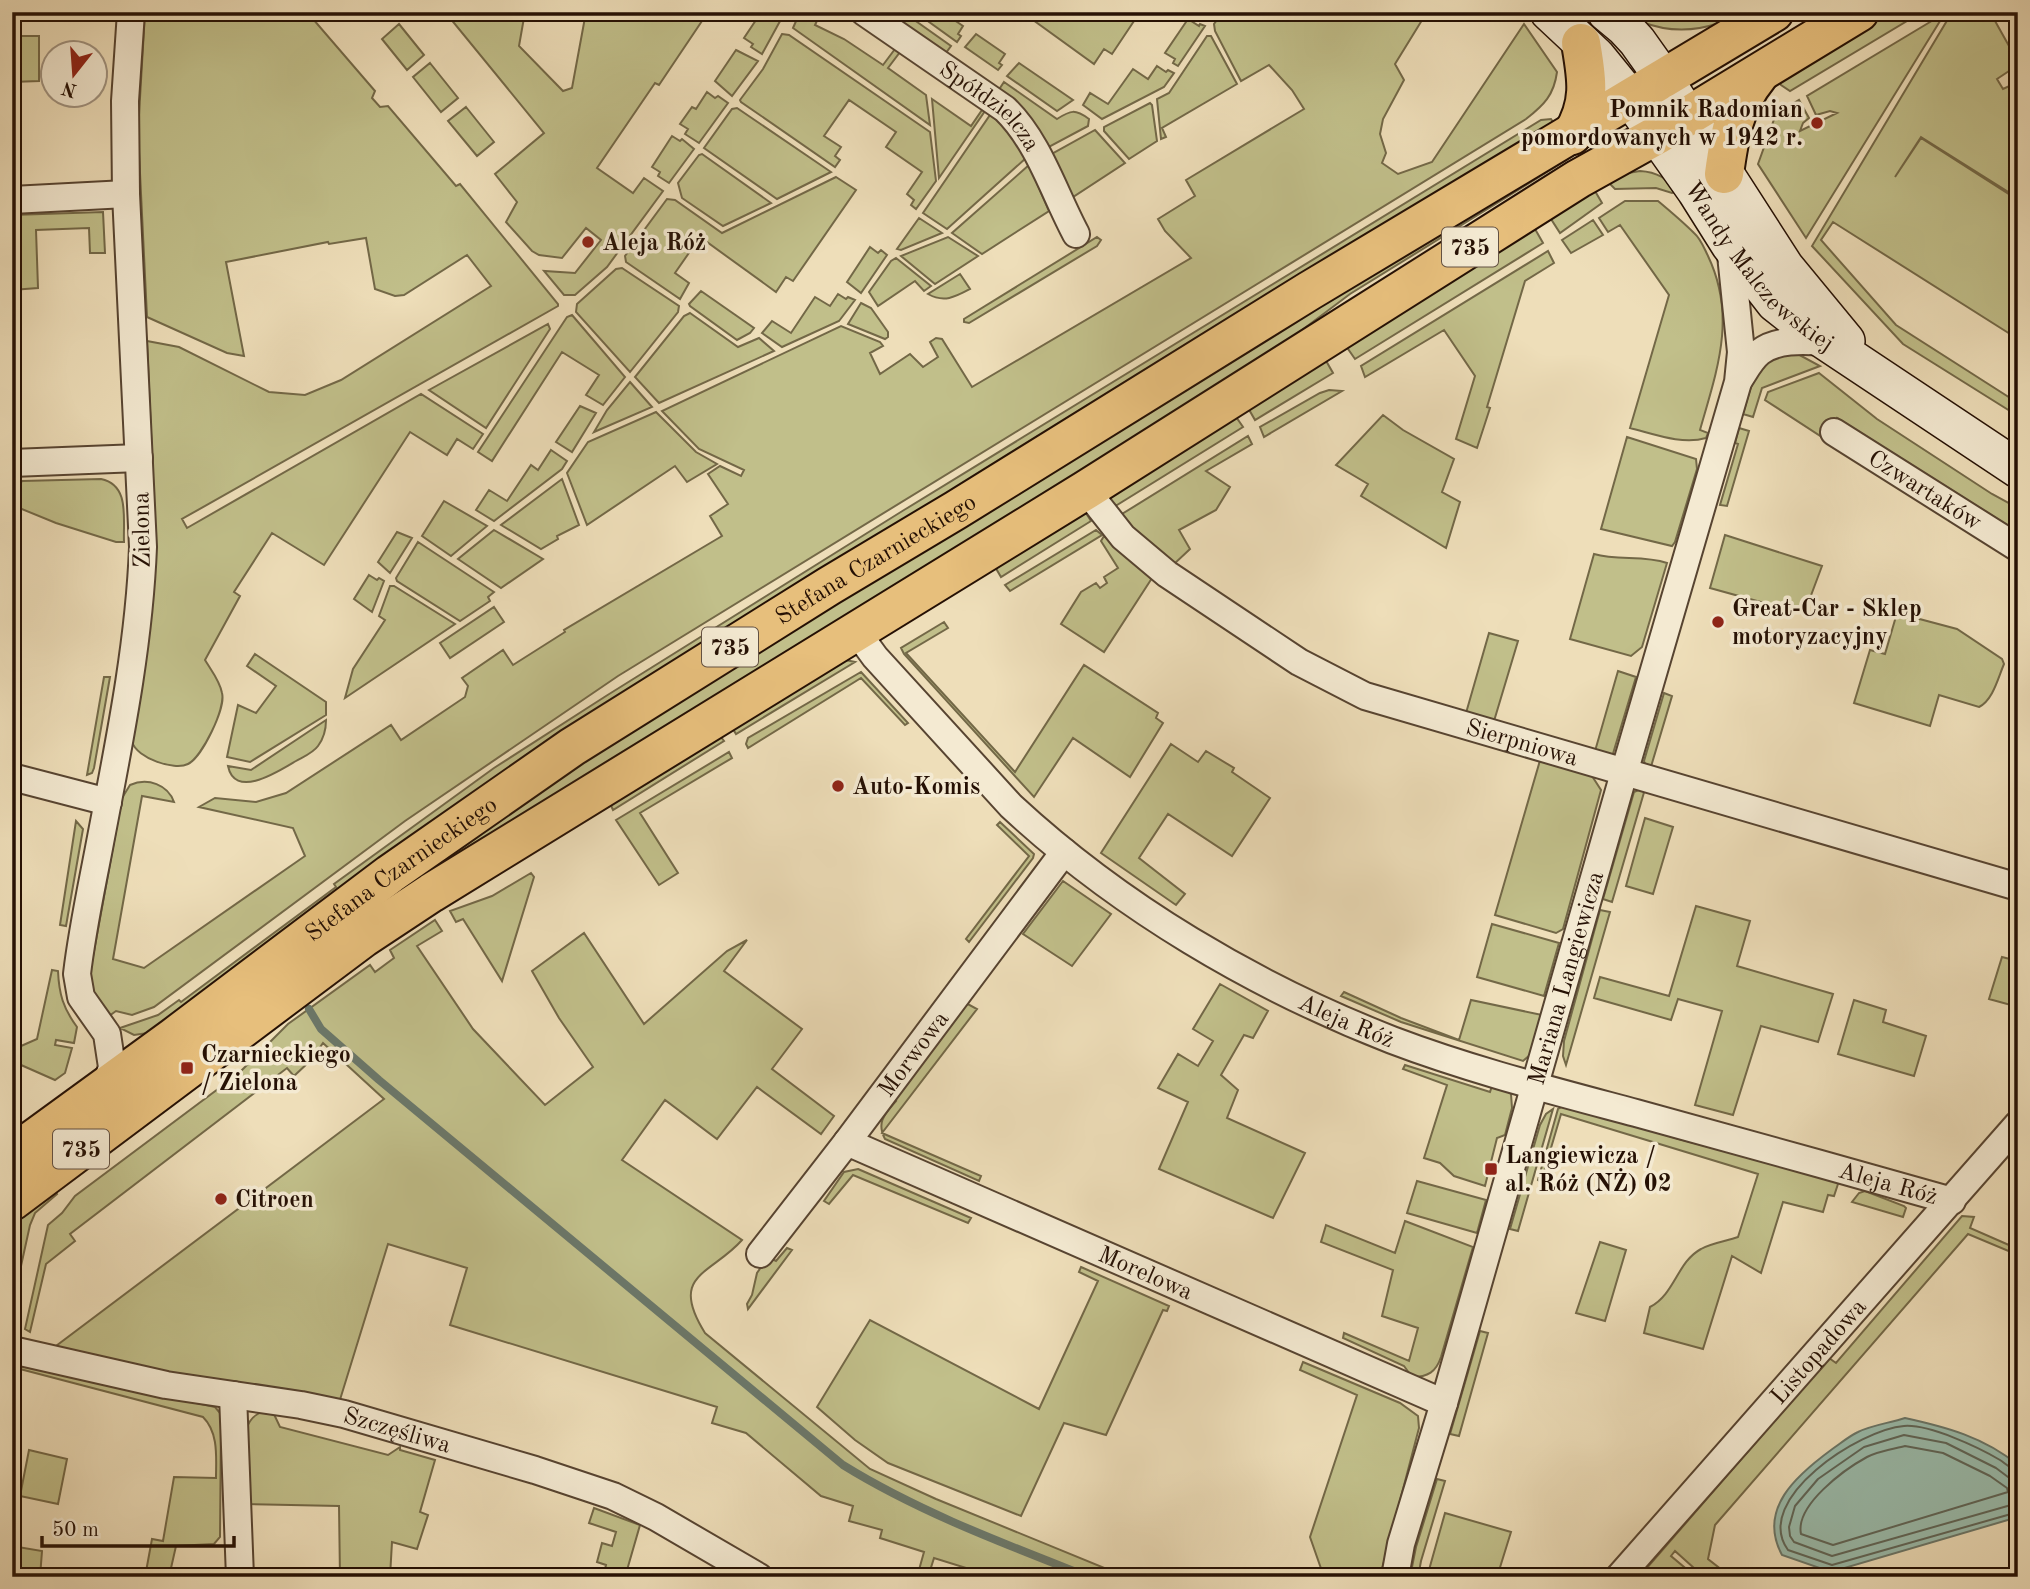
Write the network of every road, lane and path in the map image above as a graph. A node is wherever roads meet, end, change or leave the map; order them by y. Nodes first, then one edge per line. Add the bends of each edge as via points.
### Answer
1 (131, 12) edge
2 (864, 12) edge
3 (1549, 12) edge
4 (1606, 12) edge
5 (1774, 12) edge
6 (1859, 12) edge
7 (1581, 43) junction
8 (1761, 72) junction
9 (1664, 79) junction
10 (1631, 99) junction
11 (1672, 126) junction
12 (1572, 135) junction
13 (1724, 174) junction
14 (126, 194) junction
15 (12, 200) edge
16 (1076, 234) dead end
17 (1730, 245) junction
18 (1828, 342) junction
19 (1883, 379) junction
20 (1738, 382) junction
21 (1834, 432) dead end
22 (139, 458) junction
23 (12, 463) edge
24 (2018, 469) edge
25 (1086, 490) junction
26 (2018, 548) edge
27 (856, 631) junction
28 (1624, 773) junction
29 (12, 777) edge
30 (108, 802) junction
31 (1064, 852) junction
32 (2018, 887) edge
33 (107, 1034) junction
34 (174, 1037) junction
35 (1535, 1085) junction
36 (105, 1088) junction
37 (2018, 1124) edge
38 (847, 1142) junction
39 (12, 1155) edge
40 (12, 1201) edge
41 (1952, 1201) junction
42 (760, 1254) dead end
43 (12, 1350) edge
44 (233, 1395) junction
45 (1444, 1403) junction
46 (240, 1577) edge
47 (759, 1577) edge
48 (1395, 1577) edge
49 (1619, 1577) edge

1 - 14 street, Zielona via 125,101
2 - 16 street, Spółdzielcza via 1015,119
3 - 7 main road, Wandy Malczewskiej
4 - 9 main road via 1624,27
5 - 9 main road, 735
6 - 8 main road, 735
7 - 10 main road, Wandy Malczewskiej
7 - 12 main road via 1587,90
8 - 11 main road, 735
8 - 13 main road via 1735,116
9 - 10 main road, Stefana Czarnieckiego / 735
9 - 11 main road
10 - 11 main road, Wandy Malczewskiej
10 - 12 main road, Stefana Czarnieckiego / 735
11 - 13 main road, Wandy Malczewskiej
11 - 17 main road, Wandy Malczewskiej via 1696,191
11 - 25 main road, Stefana Czarnieckiego / 735 via 1578,179
12 - 34 main road, Stefana Czarnieckiego / 735 via 1309,291 572,747 390,874
13 - 19 main road, Wandy Malczewskiej via 1785,267
14 - 15 street
14 - 22 street, Zielona
17 - 18 main road, Wandy Malczewskiej via 1775,303
17 - 20 street, Mariana Langiewicza via 1741,352
18 - 19 main road, Wandy Malczewskiej
18 - 20 street, Mariana Langiewicza via 1772,346 1760,352
19 - 24 main road, Wandy Malczewskiej
20 - 28 street, Mariana Langiewicza
21 - 26 street, Czwartaków
22 - 23 street
22 - 30 street, Zielona via 140,615
25 - 27 main road, Stefana Czarnieckiego / 735
25 - 28 street, Sierpniowa via 1123,537 1167,574 1336,683 1405,709
27 - 31 street, Aleja Róż via 1011,806
27 - 40 main road, Stefana Czarnieckiego / 735 via 363,938
28 - 32 street, Sierpniowa
28 - 35 street, Mariana Langiewicza
29 - 30 street
30 - 33 street, Zielona via 77,974 81,997
31 - 35 street, Aleja Róż via 1151,915 1286,993 1391,1040
31 - 38 street, Morwowa
33 - 34 street via 143,1043
33 - 36 street, Zielona via 112,1067
34 - 36 main road, Stefana Czarnieckiego / 735
35 - 41 street, Aleja Róż
35 - 45 street, Mariana Langiewicza
36 - 39 main road, Stefana Czarnieckiego / 735
37 - 41 street, Listopadowa
38 - 42 street, Morwowa
38 - 45 street, Morelowa
41 - 49 street, Listopadowa
43 - 44 street, Szczęśliwa via 166,1385
44 - 46 street
44 - 47 street, Szczęśliwa via 344,1414 613,1496
45 - 48 street, Mariana Langiewicza

